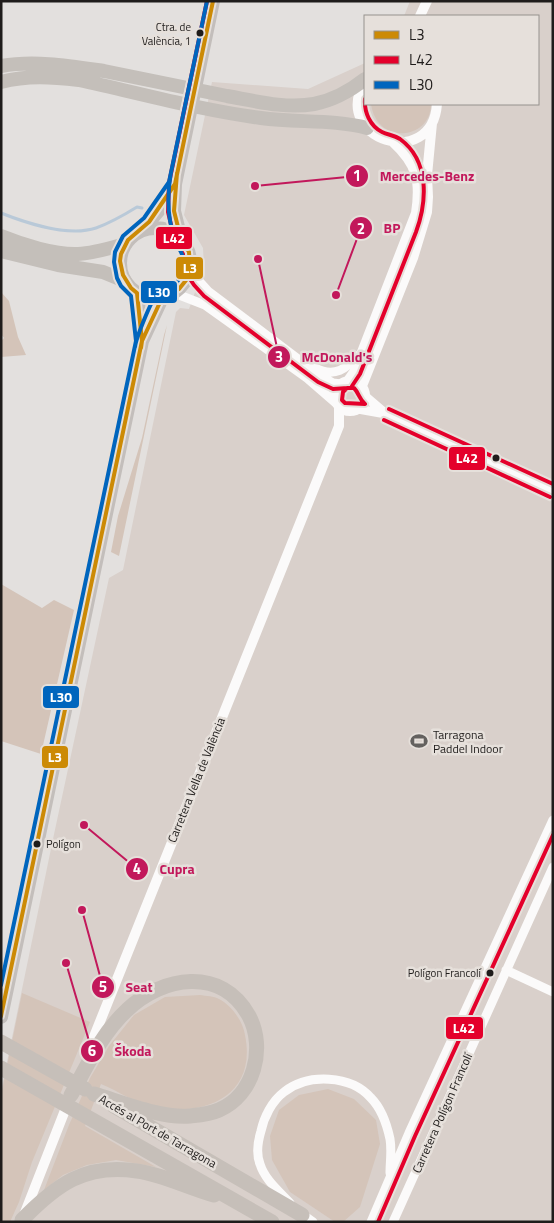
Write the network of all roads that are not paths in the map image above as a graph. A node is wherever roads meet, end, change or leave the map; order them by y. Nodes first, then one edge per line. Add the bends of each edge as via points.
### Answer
1 (213, 1) edge
2 (427, 1) edge
3 (421, 15) edge
4 (1, 66) edge
5 (364, 81) edge
6 (1, 82) edge
7 (364, 82) edge
8 (437, 105) edge
9 (432, 123) junction
10 (367, 128) junction
11 (392, 142) junction
12 (175, 184) junction
13 (143, 229) junction
14 (1, 236) edge
15 (182, 239) junction
16 (125, 244) junction
17 (1, 250) edge
18 (190, 267) junction
19 (125, 281) junction
20 (137, 293) junction
21 (168, 295) junction
22 (142, 341) junction
23 (362, 352) junction
24 (301, 361) junction
25 (344, 383) junction
26 (364, 391) junction
27 (338, 405) junction
28 (355, 410) junction
29 (386, 414) junction
30 (339, 426) junction
31 (553, 491) edge
32 (553, 820) edge
33 (553, 867) edge
34 (506, 970) junction
35 (553, 992) edge
36 (1, 1017) edge
37 (1, 1042) edge
38 (1, 1068) edge
39 (94, 1094) junction
40 (71, 1095) junction
41 (390, 1178) junction
42 (237, 1202) junction
43 (308, 1218) edge
44 (21, 1221) edge
45 (272, 1222) edge
46 (370, 1222) edge
47 (393, 1222) edge

1 - 12 main road
2 - 3 street
4 - 5 highway via 43,64 82,68 253,101 290,105 314,104 333,98
6 - 10 highway via 45,77 79,80 261,118 341,123
7 - 10 street via 358,101 360,115
8 - 9 street
9 - 11 street via 414,139
9 - 26 street via 427,212
10 - 11 street via 381,139
11 - 23 street via 412,163 419,196 416,213
12 - 13 main road
12 - 15 main road via 174,211
13 - 15 main road via 161,228
13 - 16 main road
14 - 16 highway via 59,253 86,253
15 - 18 main road via 189,252
16 - 19 main road via 120,256
17 - 19 highway via 103,272
18 - 21 main road via 187,279
18 - 24 street via 208,291
19 - 20 main road
20 - 21 main road via 148,298
20 - 22 main road
21 - 22 main road
21 - 27 street via 205,305 307,378
22 - 36 main road
23 - 24 street via 349,366 336,372 323,372
23 - 25 street via 354,372
24 - 25 street via 333,383
25 - 26 street via 356,382
25 - 27 street via 336,392
26 - 28 street via 363,404
26 - 29 street
27 - 28 street via 345,410
27 - 30 street, Carretera Vella de València
28 - 29 street
28 - 30 street, Carretera Vella de València
29 - 31 street
30 - 40 street, Carretera Vella de València
32 - 41 street, Carretera Polígon Francolí
33 - 34 street, Carretera Polígon Francolí
34 - 35 street
34 - 47 street, Carretera Polígon Francolí
37 - 39 highway, Accés al Port de Tarragona
38 - 42 highway, Accés al Port de Tarragona
39 - 40 highway via 172,1116 220,1110 247,1085 255,1068 255,1031 249,1016 227,991 211,984 181,981 159,988 138,1000 114,1023
39 - 43 highway, Accés al Port de Tarragona
40 - 44 street, Carretera Vella de València
41 - 43 street via 390,1140 379,1108 371,1097 359,1088 330,1079 302,1083 284,1092 271,1107 263,1121 258,1143 260,1164 269,1182
41 - 46 street, Carretera Polígon Francolí
42 - 44 highway via 137,1170 117,1169 80,1174 48,1195
42 - 45 highway, Accés al Port de Tarragona

